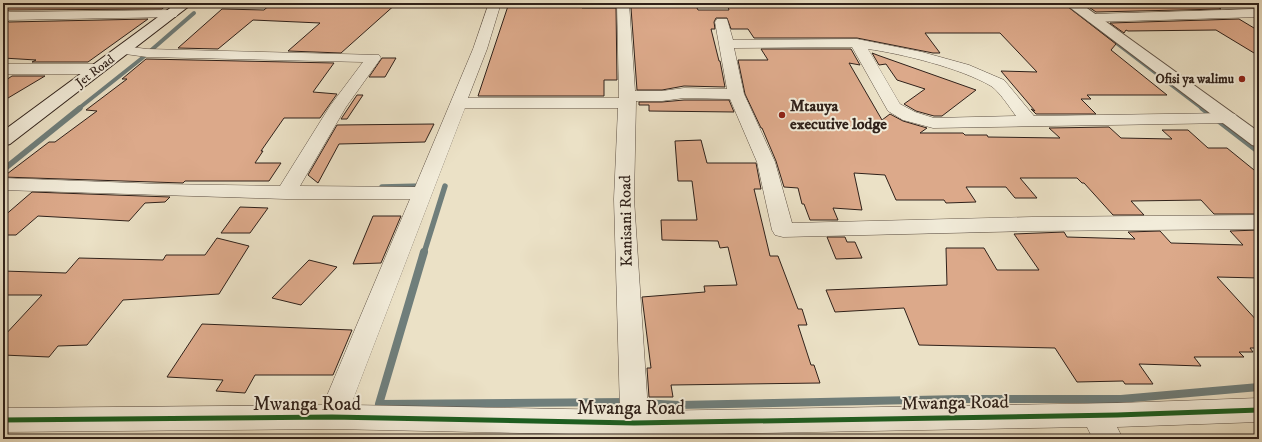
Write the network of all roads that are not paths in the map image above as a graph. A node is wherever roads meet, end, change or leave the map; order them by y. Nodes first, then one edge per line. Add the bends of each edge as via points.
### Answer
1 (32, 3) edge
2 (186, 3) edge
3 (495, 3) edge
4 (623, 3) edge
5 (1071, 3) edge
6 (1259, 13) edge
7 (171, 14) junction
8 (6, 17) edge
9 (1093, 18) junction
10 (722, 22) dead end
11 (857, 43) junction
12 (727, 44) junction
13 (123, 50) junction
14 (3, 69) edge
15 (98, 69) junction
16 (736, 94) junction
17 (457, 103) junction
18 (627, 104) junction
19 (1229, 118) junction
20 (1030, 121) junction
21 (3, 140) edge
22 (1259, 141) edge
23 (3, 184) edge
24 (286, 192) junction
25 (422, 193) junction
26 (1259, 222) edge
27 (1259, 410) edge
28 (1095, 415) junction
29 (332, 417) junction
30 (3, 420) edge
31 (634, 431) edge
32 (1108, 439) edge

1 - 8 street
2 - 7 main road, Jet Road
3 - 17 street via 480,49
4 - 18 street, Kanisani Road
5 - 9 main road
6 - 9 street
7 - 8 street
7 - 13 main road, Jet Road
9 - 19 main road
10 - 12 street
11 - 12 street
11 - 20 street via 884,47 964,68 998,83
11 - 20 street via 894,107 909,116 933,123
12 - 16 street
13 - 15 main road, Jet Road
13 - 24 street via 147,53 374,58 338,106
14 - 15 street
15 - 21 main road, Jet Road
16 - 18 street via 635,95 630,96
16 - 26 street via 766,162 783,230
17 - 18 street
17 - 25 street
18 - 31 street, Kanisani Road via 624,199
19 - 20 street
19 - 22 main road
23 - 24 street
24 - 25 street
25 - 29 street
27 - 28 street, Mwanga Road
28 - 31 street, Mwanga Road
28 - 32 street
29 - 30 street, Mwanga Road
29 - 31 street, Mwanga Road

